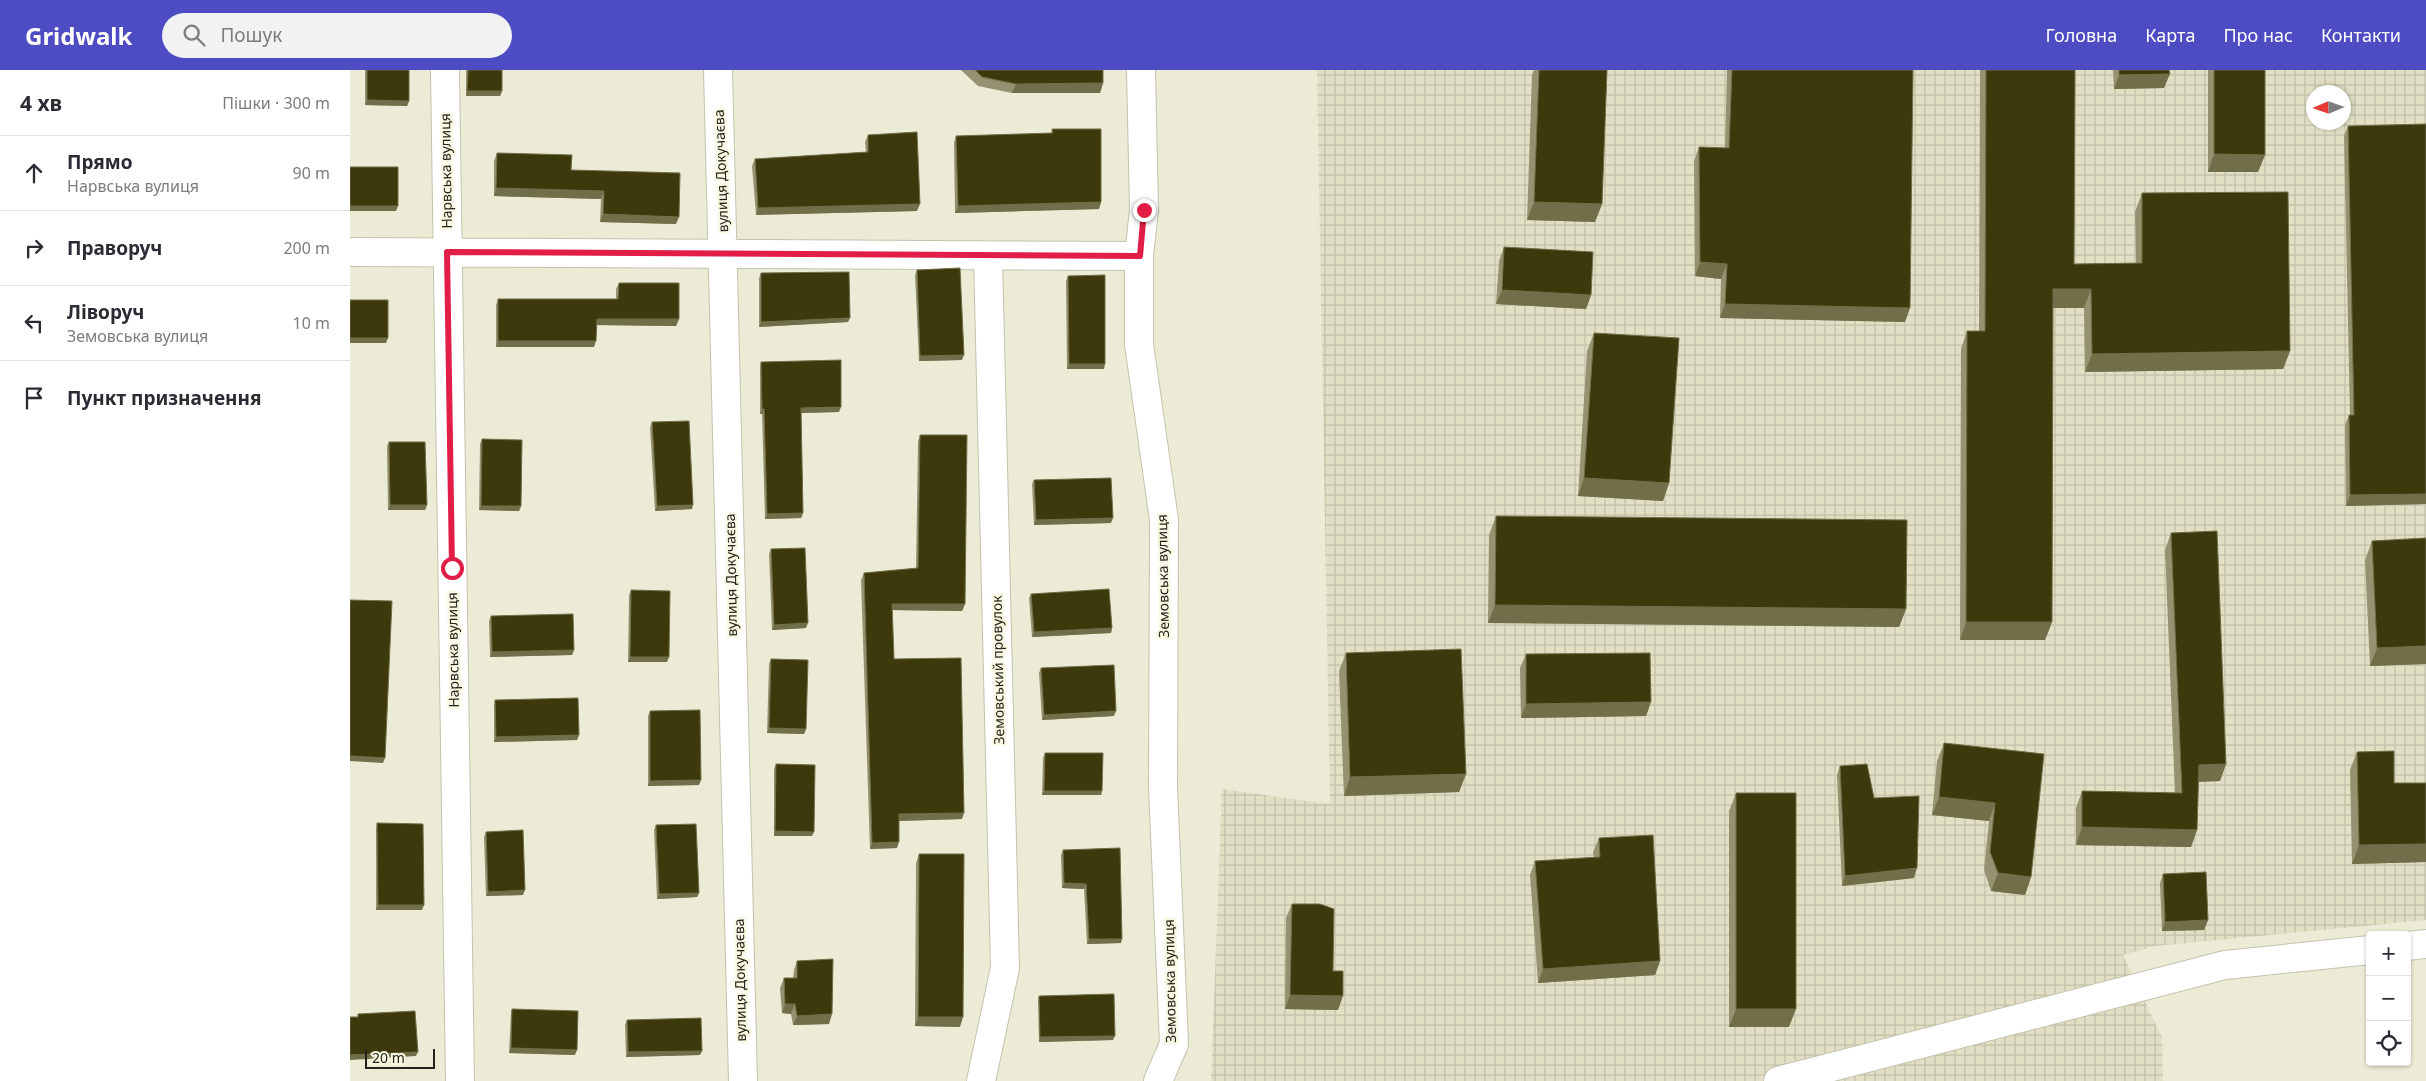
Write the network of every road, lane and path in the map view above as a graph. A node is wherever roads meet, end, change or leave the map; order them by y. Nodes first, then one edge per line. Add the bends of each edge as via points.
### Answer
1 (445, 70) edge
2 (718, 70) edge
3 (1141, 70) edge
4 (350, 252) edge
5 (447, 252) junction
6 (723, 253) junction
7 (988, 256) junction
8 (1140, 256) junction
9 (2426, 944) edge
10 (2411, 946) edge
11 (2366, 950) edge
12 (460, 1081) edge
13 (743, 1081) edge
14 (981, 1081) edge
15 (1158, 1081) edge
16 (1778, 1081) edge

1 - 5 street, Нарвська вулиця
2 - 6 street, вулиця Докучаєва
3 - 8 street, Земовська вулиця via 1144,210
4 - 5 street
5 - 6 street
5 - 12 street, Нарвська вулиця
6 - 7 street
6 - 13 street, вулиця Докучаєва
7 - 8 street
7 - 14 street, Земовський провулок via 1005,968
8 - 15 street, Земовська вулиця via 1139,344 1164,520 1164,787 1174,1044
9 - 10 street
11 - 16 street via 2225,965

